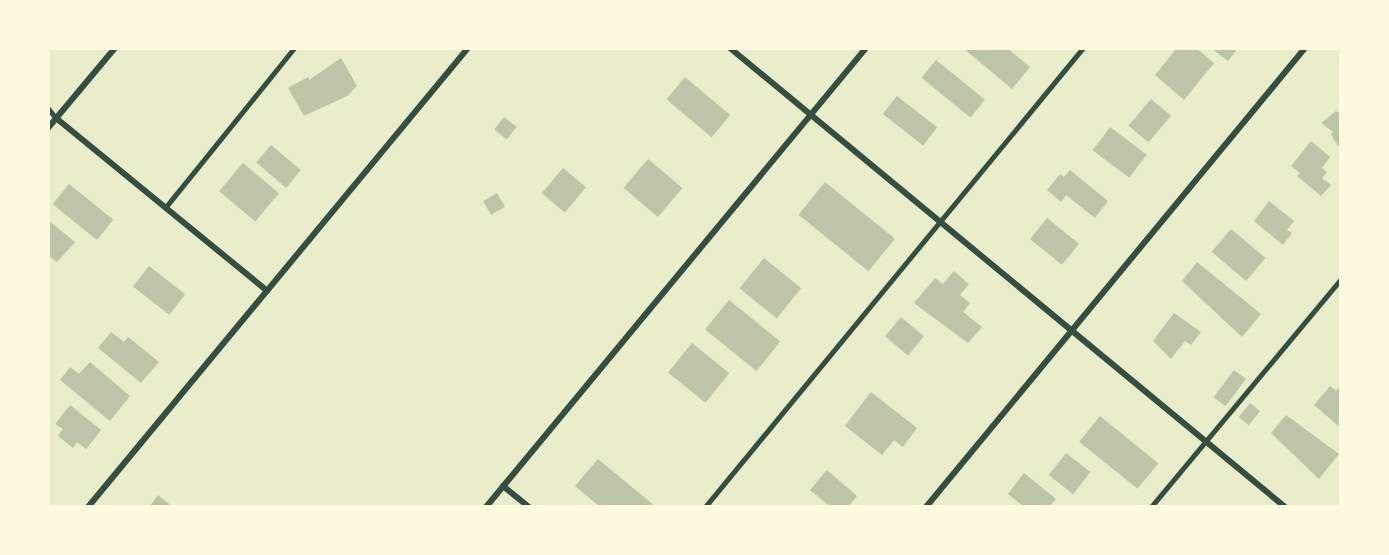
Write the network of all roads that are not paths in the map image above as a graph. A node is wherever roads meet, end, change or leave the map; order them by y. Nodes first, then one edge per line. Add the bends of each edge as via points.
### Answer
1 (115, 48) edge
2 (294, 48) edge
3 (468, 48) edge
4 (730, 48) edge
5 (866, 48) edge
6 (1083, 48) edge
7 (1305, 48) edge
8 (48, 108) edge
9 (811, 115) junction
10 (56, 118) junction
11 (48, 128) edge
12 (165, 208) junction
13 (940, 222) junction
14 (1341, 279) edge
15 (267, 291) junction
16 (1072, 331) junction
17 (1205, 441) junction
18 (504, 486) junction
19 (88, 507) edge
20 (486, 507) edge
21 (529, 507) edge
22 (705, 507) edge
23 (926, 507) edge
24 (1151, 507) edge
25 (1285, 507) edge

1 - 10 street
2 - 12 lane
3 - 15 street
4 - 9 street
5 - 9 street
6 - 13 lane
7 - 16 street
8 - 10 lane
9 - 13 street
9 - 18 street
10 - 11 street
10 - 12 street
12 - 15 street
13 - 16 street
13 - 22 lane
14 - 17 lane
15 - 19 street
16 - 17 street
16 - 23 street
17 - 24 lane
17 - 25 street
18 - 20 street
18 - 21 street

